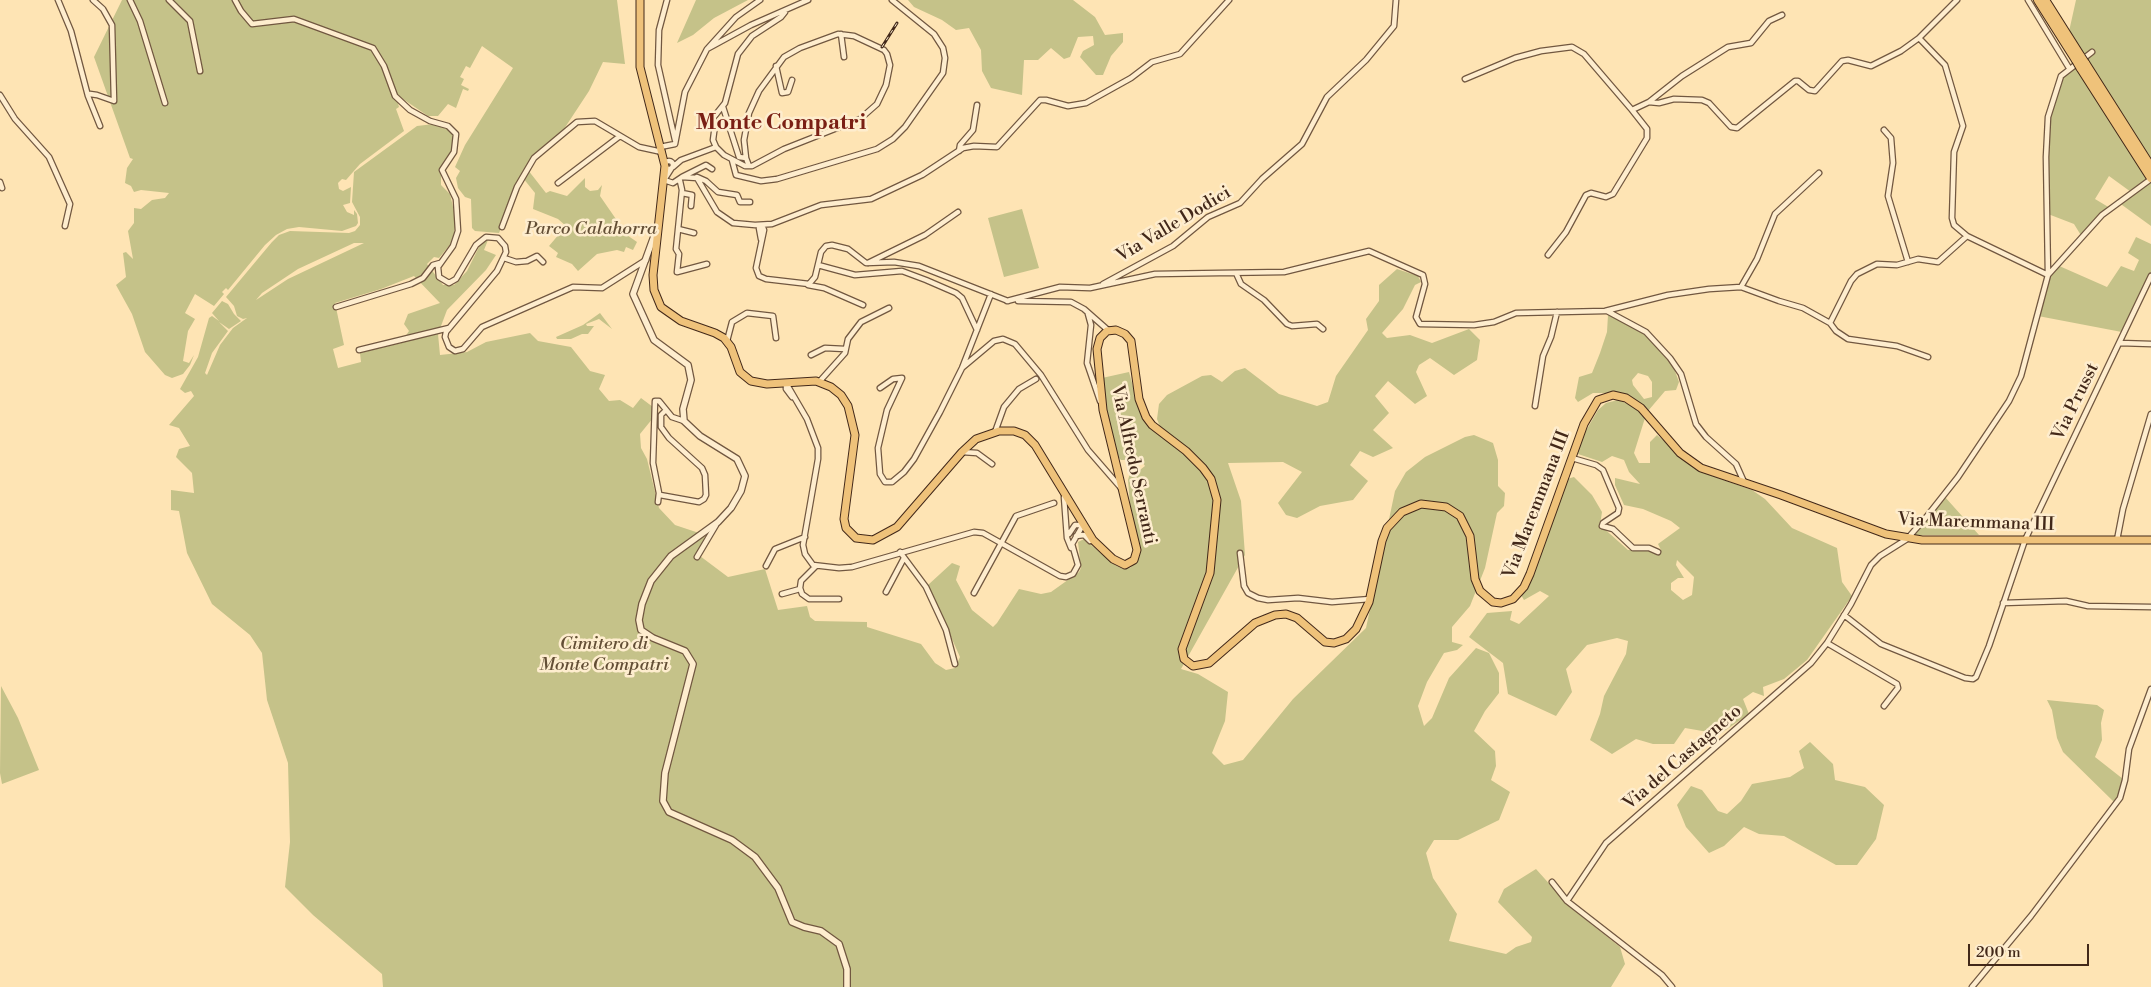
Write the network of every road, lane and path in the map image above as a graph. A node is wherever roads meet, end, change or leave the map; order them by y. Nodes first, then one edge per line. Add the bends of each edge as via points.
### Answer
1 (58, 0) edge
2 (93, 0) edge
3 (130, 0) edge
4 (169, 0) edge
5 (235, 0) edge
6 (640, 0) edge
7 (667, 0) edge
8 (760, 0) edge
9 (808, 0) edge
10 (892, 0) edge
11 (1229, 0) edge
12 (1396, 0) edge
13 (1957, 0) edge
14 (2028, 0) edge
15 (2038, 0) edge
16 (2045, 0) edge
17 (785, 12) junction
18 (1782, 15) dead end
19 (841, 34) junction
20 (1919, 38) junction
21 (707, 49) junction
22 (2092, 52) dead end
23 (844, 57) dead end
24 (2080, 62) junction
25 (776, 66) junction
26 (2068, 68) junction
27 (200, 71) dead end
28 (792, 80) dead end
29 (1465, 80) dead end
30 (0, 96) edge
31 (88, 96) junction
32 (1649, 102) junction
33 (165, 103) dead end
34 (724, 105) junction
35 (977, 105) dead end
36 (1632, 110) junction
37 (100, 126) dead end
38 (1884, 130) dead end
39 (620, 136) junction
40 (676, 144) junction
41 (716, 147) junction
42 (959, 151) junction
43 (662, 152) junction
44 (746, 158) junction
45 (732, 160) junction
46 (669, 166) junction
47 (749, 166) junction
48 (2151, 167) edge
49 (712, 169) dead end
50 (1819, 173) dead end
51 (693, 177) junction
52 (2151, 178) edge
53 (681, 179) junction
54 (664, 180) junction
55 (0, 182) edge
56 (558, 183) dead end
57 (2, 188) dead end
58 (682, 193) junction
59 (750, 202) dead end
60 (691, 206) dead end
61 (958, 212) dead end
62 (658, 224) junction
63 (749, 224) junction
64 (772, 224) junction
65 (762, 225) junction
66 (65, 226) dead end
67 (502, 226) dead end
68 (678, 229) junction
69 (694, 233) dead end
70 (762, 236) junction
71 (1967, 236) junction
72 (1548, 255) dead end
73 (504, 258) junction
74 (646, 260) junction
75 (543, 262) dead end
76 (1908, 262) junction
77 (440, 263) junction
78 (866, 263) junction
79 (707, 264) dead end
80 (818, 265) junction
81 (1236, 273) junction
82 (2048, 276) junction
83 (2151, 276) edge
84 (806, 285) junction
85 (1103, 285) junction
86 (1741, 287) junction
87 (991, 294) junction
88 (1007, 301) junction
89 (863, 305) dead end
90 (336, 307) dead end
91 (889, 308) dead end
92 (1086, 311) junction
93 (1607, 311) junction
94 (1557, 312) junction
95 (1830, 323) junction
96 (449, 328) junction
97 (1323, 329) dead end
98 (977, 330) junction
99 (1109, 331) junction
100 (776, 338) dead end
101 (727, 341) junction
102 (2120, 343) junction
103 (2151, 344) edge
104 (971, 345) junction
105 (845, 349) junction
106 (359, 350) dead end
107 (981, 350) junction
108 (811, 355) dead end
109 (1928, 357) dead end
110 (962, 368) junction
111 (1036, 379) dead end
112 (798, 382) junction
113 (819, 382) junction
114 (786, 383) junction
115 (772, 384) junction
116 (880, 388) dead end
117 (792, 394) junction
118 (1535, 406) dead end
119 (666, 410) junction
120 (1103, 410) junction
121 (1143, 412) joint
122 (2151, 415) edge
123 (684, 420) junction
124 (995, 432) junction
125 (962, 452) junction
126 (1572, 458) junction
127 (992, 464) dead end
128 (1744, 484) junction
129 (1062, 491) junction
130 (660, 495) junction
131 (1124, 497) junction
132 (658, 502) dead end
133 (1054, 503) dead end
134 (718, 522) junction
135 (1083, 525) junction
136 (805, 537) junction
137 (1075, 537) junction
138 (1907, 539) junction
139 (2024, 540) junction
140 (2117, 540) junction
141 (2151, 540) edge
142 (1069, 542) junction
143 (1002, 543) junction
144 (900, 552) junction
145 (1240, 552) dead end
146 (1658, 552) dead end
147 (697, 557) dead end
148 (1110, 557) junction
149 (904, 558) junction
150 (766, 566) dead end
151 (816, 566) junction
152 (1073, 574) junction
153 (800, 589) junction
154 (886, 592) dead end
155 (974, 592) dead end
156 (782, 594) dead end
157 (839, 599) dead end
158 (1370, 599) junction
159 (2003, 602) junction
160 (2151, 608) edge
161 (1844, 614) junction
162 (1827, 643) junction
163 (955, 664) dead end
164 (2151, 689) edge
165 (1884, 706) dead end
166 (1552, 882) dead end
167 (1567, 901) junction
168 (847, 987) edge
169 (1672, 987) edge
170 (1972, 987) edge

1 - 31 street via 71,31
2 - 31 street via 103,9 112,25 115,98 114,102 97,95
3 - 33 street via 140,21
4 - 27 street via 190,21
5 - 77 street via 252,24 294,19 373,48 395,96 410,110 453,129 457,138 452,156 442,170 456,199 458,231 454,246
6 - 43 main road via 640,68
7 - 40 street via 659,30 658,64
8 - 21 street via 736,17
9 - 17 street
10 - 45 street via 929,30 941,44 944,58 943,73 906,126 877,149 777,179 761,181 736,175
11 - 42 street via 1180,54 1152,62 1086,103 1070,106 1041,100 997,147 972,146
12 - 85 street, Via Valle Dodici via 1394,26 1366,60 1327,97 1302,144 1265,175 1240,203 1208,217 1173,246
13 - 20 street
14 - 26 street
15 - 24 highway
16 - 24 highway
17 - 21 street via 751,25
17 - 34 street via 743,46
18 - 32 street via 1769,21 1751,43 1728,46
19 - 23 street
19 - 25 street via 800,48
19 - 47 street via 854,36 887,54 890,66 877,104 860,118
20 - 32 street via 1871,66 1842,61 1816,91 1795,81 1737,128 1731,127 1704,101 1674,99
20 - 71 street via 1944,65 1963,126 1954,152 1952,218 1954,225
21 - 40 street via 684,92
22 - 26 street
24 - 48 highway
24 - 52 highway
25 - 28 street via 782,93 788,92
25 - 44 street via 749,113 744,140
26 - 82 street via 2058,80 2047,126
29 - 36 street via 1515,58 1572,47 1583,53
30 - 66 street via 15,119 49,157 70,204
31 - 37 street
32 - 36 street
34 - 41 street via 713,118
34 - 44 street via 739,157
35 - 42 street via 973,130
36 - 72 street via 1647,129 1647,138 1613,194 1606,197 1586,195 1566,232
38 - 76 street via 1891,138 1894,163 1888,196
39 - 43 street via 639,147
39 - 56 street
39 - 67 street via 594,121 574,124 534,158
40 - 43 street
41 - 45 street
41 - 46 street
42 - 64 street via 877,198 821,205
43 - 46 main road
44 - 47 street
45 - 47 street
46 - 54 main road
49 - 53 street via 706,165
50 - 86 street via 1775,214 1757,259
51 - 53 street
51 - 59 street via 706,181 718,192 737,195 740,202
51 - 63 street via 697,178 721,217 733,223
52 - 82 street via 2102,215
53 - 54 street via 673,182
53 - 58 street
54 - 62 main road
55 - 57 street
58 - 60 street via 692,196
58 - 68 street
61 - 78 street via 925,234
62 - 74 street
62 - 101 main road via 654,290 661,307 675,318
63 - 65 street
63 - 70 street
64 - 65 street
64 - 70 street
65 - 70 street via 759,228
68 - 69 street
68 - 79 street via 677,272
70 - 84 street via 756,264 759,276 771,281
71 - 76 street via 1940,261 1918,259
71 - 82 street
73 - 75 street via 516,262 537,256
73 - 77 street via 506,252 502,242 492,236 476,244 453,282 445,282 439,277
73 - 96 street via 497,271
74 - 96 street via 602,288 573,287 489,324 478,330 463,349 455,351 446,344
74 - 123 street via 633,294 654,340 688,365 691,380 683,409
76 - 95 street via 1877,264 1857,274
77 - 90 street via 433,265 418,281
78 - 80 street via 848,250 832,244 822,250
78 - 87 street via 894,262 920,266
80 - 84 street via 813,282
80 - 98 street via 855,274 902,270 956,292
81 - 85 street via 1160,273
81 - 94 street via 1286,272 1369,251 1424,276 1425,284 1416,317 1419,323 1479,325 1496,322 1513,313
81 - 97 street via 1241,284 1264,300 1288,324 1317,324
82 - 138 street, Via del Castagneto via 2021,376 2012,395 1953,484
83 - 102 street, Via Prusst
84 - 89 street via 824,288
85 - 88 street via 1060,287
86 - 93 street via 1668,295
86 - 95 street via 1800,306
87 - 88 street
87 - 98 street
88 - 92 street via 1063,300
91 - 105 street via 861,322 848,339
92 - 99 street
92 - 120 street via 1091,325 1087,363
93 - 94 street
93 - 128 street via 1646,332 1668,355 1681,374 1696,424 1736,464
94 - 118 street via 1542,363
95 - 109 street via 1850,339 1897,346
96 - 106 street
98 - 104 street
99 - 120 main road, Via Alfredo Serranti via 1101,337 1098,345
99 - 121 main road, Via Alfredo Serranti via 1121,331 1130,339
100 - 101 street via 773,316 747,313 732,322
101 - 115 main road via 743,376 751,381
102 - 103 street
102 - 139 street, Via Prusst
104 - 107 street via 973,351
104 - 110 street
105 - 108 street via 825,348
105 - 113 street
107 - 110 street
107 - 131 street via 1000,339 1018,346
110 - 116 street via 914,459 892,482 885,482 880,474 878,448 893,394 902,378 893,379
111 - 124 street via 1019,389 1004,407
112 - 113 main road
112 - 114 main road
112 - 117 street via 793,386
113 - 125 main road via 841,395 852,421 855,442 844,519 848,532 856,538 873,540 897,527
114 - 115 main road
114 - 117 street via 786,389
115 - 117 street
117 - 136 street via 817,444 818,454
119 - 123 street via 676,419
119 - 130 street via 656,401 654,463
119 - 130 street via 661,414 661,427 668,438 703,470 706,495 699,502
120 - 131 main road, Via Alfredo Serranti
121 - 158 main road, Via Maremmana III via 1151,424 1205,470 1217,500 1210,573 1182,649 1188,663 1196,667 1209,663 1255,623 1275,615 1297,618 1325,642 1342,641 1356,629
122 - 140 street via 2122,509
123 - 134 street via 700,436 735,457 744,470 745,478 737,500
124 - 125 main road via 976,439
124 - 129 main road via 1014,431 1028,438
125 - 127 street via 977,453
126 - 128 main road, Via Maremmana III via 1595,404 1604,397 1617,395 1641,408 1689,461
126 - 146 street via 1603,470 1619,508 1618,513 1602,526 1613,529 1634,548
126 - 158 main road, Via Maremmana III via 1527,581 1513,599 1493,602 1481,593 1475,580 1472,545 1464,521 1450,509 1428,504 1407,510 1387,528
128 - 138 main road, Via Maremmana III
129 - 135 main road
129 - 142 street
130 - 132 street
131 - 148 main road, Via Alfredo Serranti via 1137,553 1132,562 1125,565
133 - 143 street via 1017,515
134 - 147 street
134 - 168 street via 665,563 651,582 639,615 640,627 646,634 685,651 692,664 665,773 662,801 669,812 725,837 758,860 778,888 792,922 830,936 839,944
135 - 137 street
135 - 142 street via 1078,524 1071,529
135 - 148 main road
136 - 150 street via 774,549
136 - 151 street via 805,554
137 - 148 street via 1085,536
137 - 152 street via 1072,546 1078,565
138 - 139 main road, Via Maremmana III
138 - 161 street, Via del Castagneto via 1871,565
139 - 140 main road, Via Maremmana III
139 - 159 street, Via Prusst
140 - 141 main road, Via Maremmana III
142 - 152 street via 1076,562
143 - 144 street via 978,532 969,532
143 - 152 street via 1060,576
143 - 155 street
144 - 149 street
144 - 151 street via 852,567
145 - 158 street via 1244,586 1258,598 1332,602
149 - 154 street
149 - 163 street via 926,587 946,630
151 - 153 street via 801,581
153 - 156 street
153 - 157 street via 809,599
159 - 160 street via 2066,601 2088,606
159 - 161 street, Via Prusst via 1989,646 1976,677 1972,679 1881,644
161 - 162 street, Via del Castagneto
162 - 165 street via 1897,684 1898,688
162 - 167 street, Via del Castagneto via 1812,663 1606,843
164 - 170 street via 2130,743 2120,798 2031,916
166 - 167 street
167 - 169 street via 1662,975

